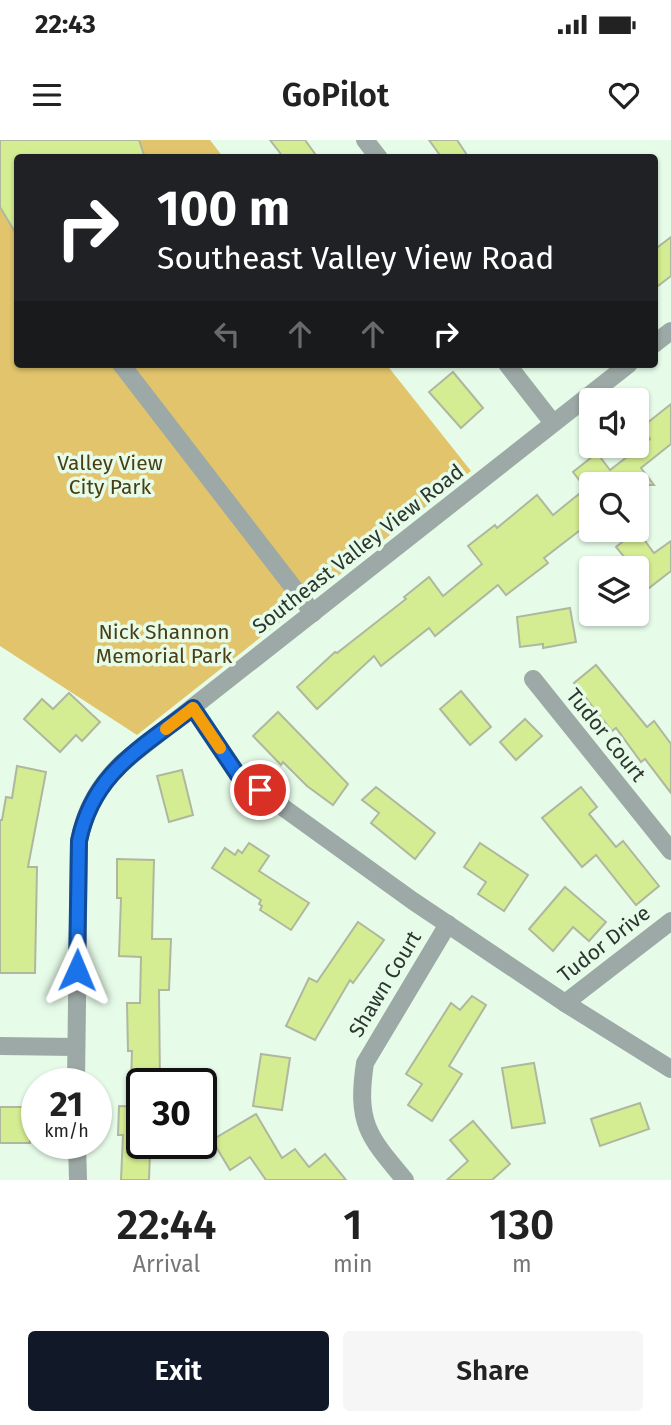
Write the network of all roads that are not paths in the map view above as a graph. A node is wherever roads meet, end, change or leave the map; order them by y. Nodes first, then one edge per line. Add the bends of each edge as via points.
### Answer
1 (365, 140) edge
2 (376, 154) edge
3 (124, 368) edge
4 (510, 368) edge
5 (624, 368) edge
6 (553, 423) junction
7 (313, 614) junction
8 (533, 679) dead end
9 (193, 708) junction
10 (671, 851) edge
11 (671, 920) edge
12 (447, 924) junction
13 (565, 1003) junction
14 (0, 1046) edge
15 (76, 1047) junction
16 (76, 1068) edge
17 (671, 1069) edge
18 (78, 1159) edge
19 (78, 1180) edge
20 (405, 1180) edge

1 - 2 street
3 - 7 street
4 - 6 street
5 - 6 street, Southeast Valley View Road
6 - 7 street, Southeast Valley View Road
7 - 9 street, Southeast Valley View Road
8 - 10 street, Tudor Court
9 - 12 street via 238,775
9 - 15 street, Southeast Valley View Road via 109,776 82,824
11 - 13 street, Tudor Drive
12 - 13 street
12 - 20 street, Shawn Court via 365,1063 362,1099 369,1134
13 - 17 street
14 - 15 street
15 - 16 street, Southeast Valley View Road
18 - 19 street

